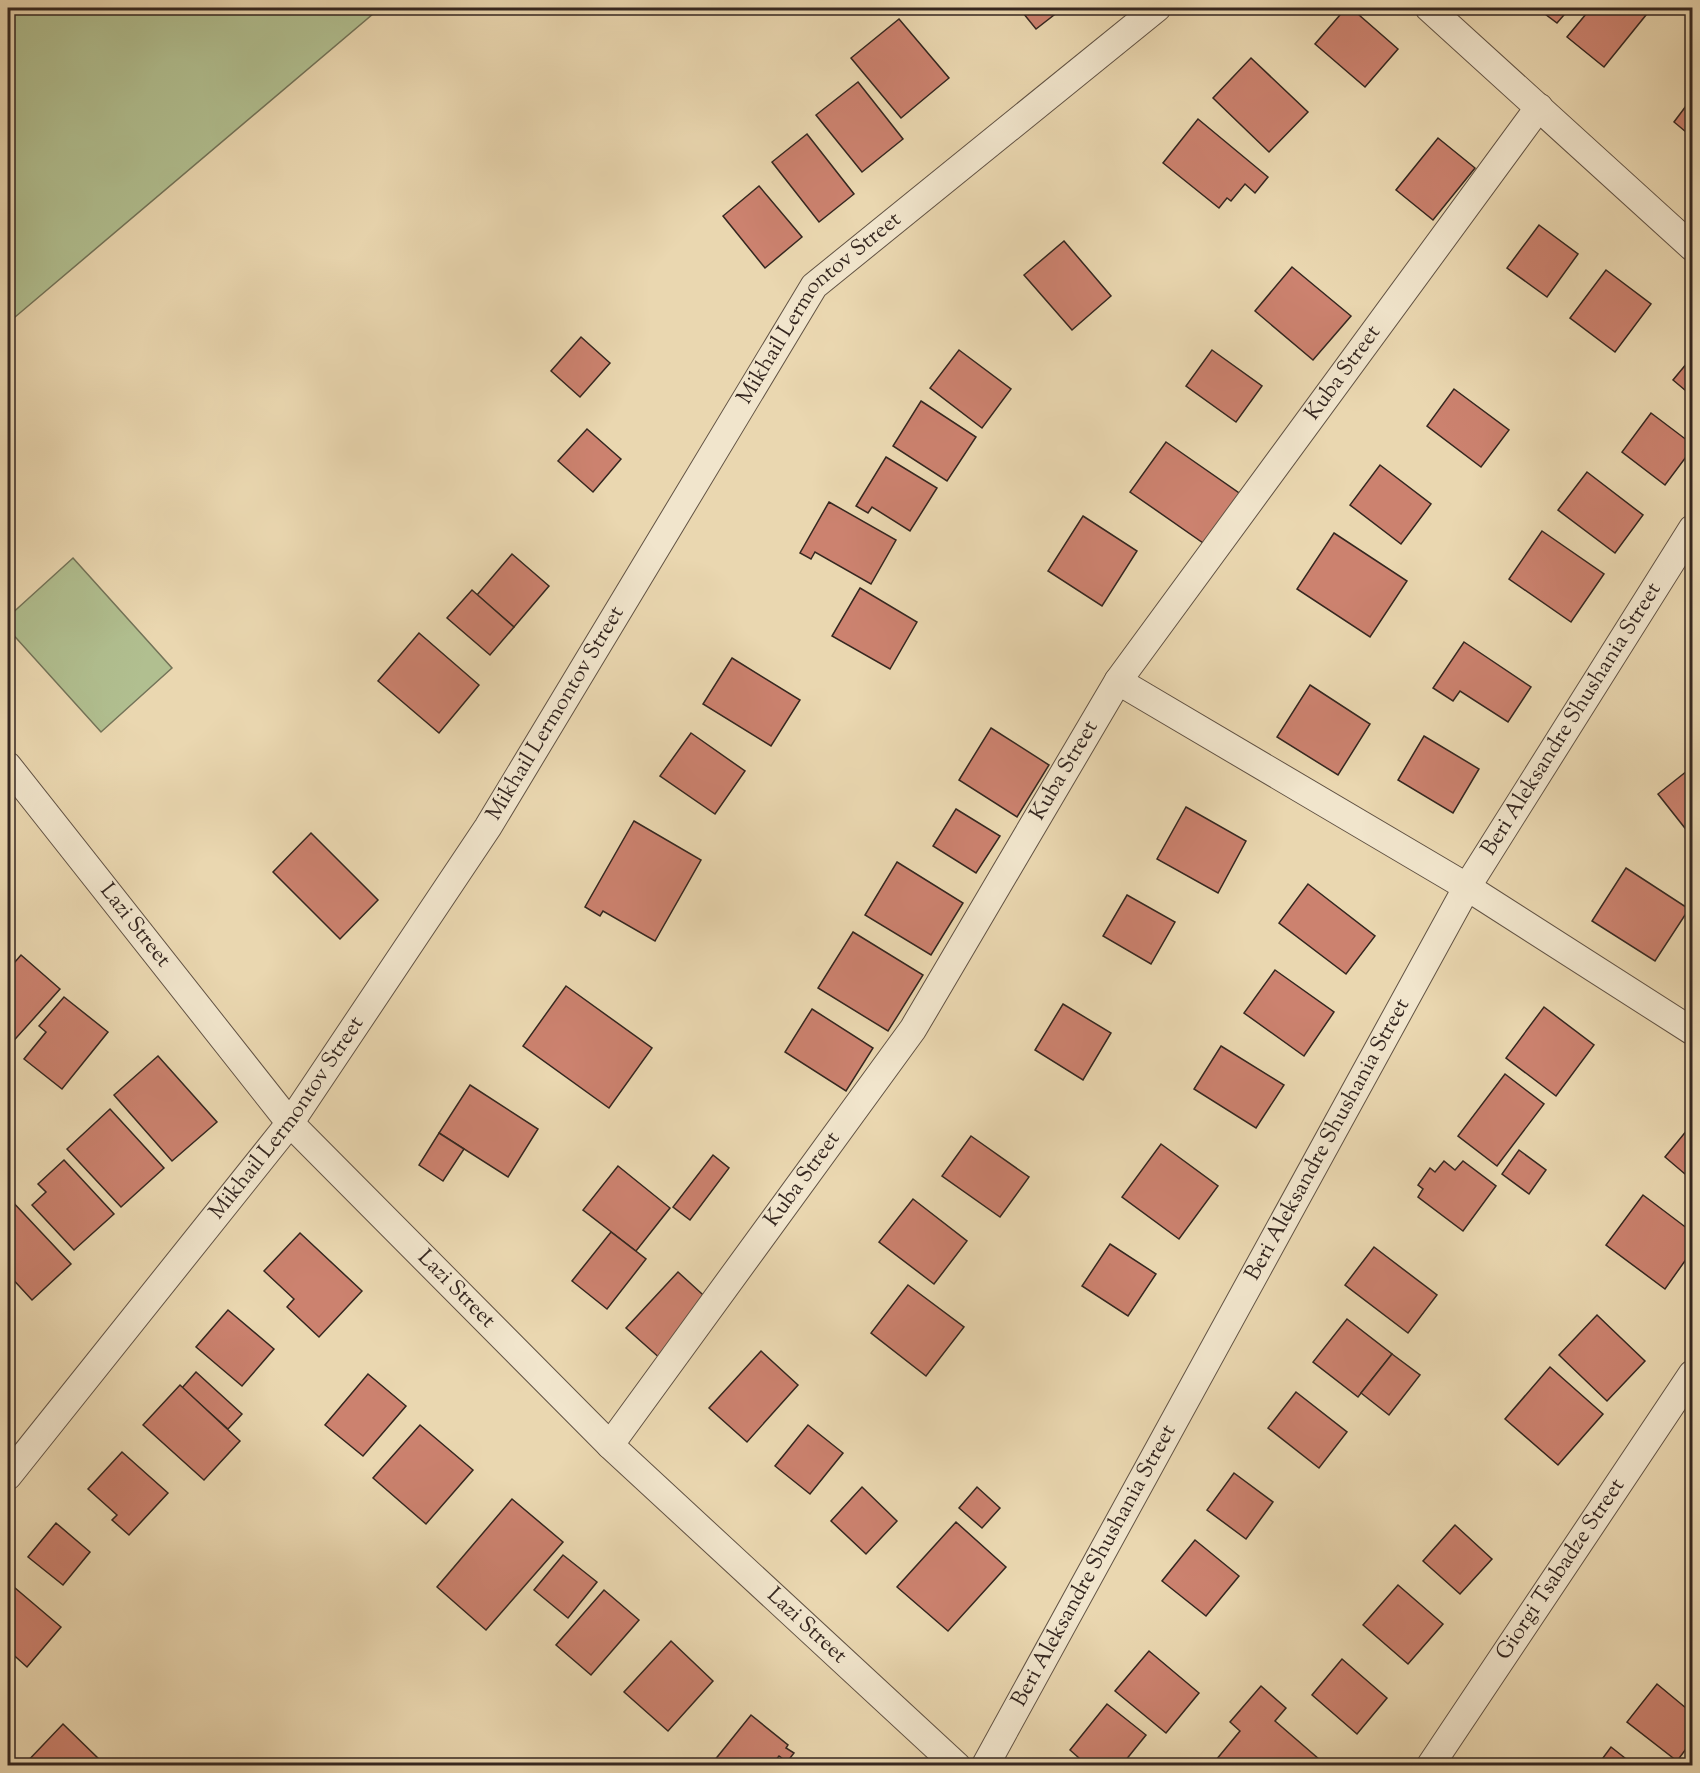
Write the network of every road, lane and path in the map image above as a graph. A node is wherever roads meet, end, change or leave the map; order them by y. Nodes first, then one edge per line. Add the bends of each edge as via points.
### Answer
1 (1157, 8) edge
2 (1429, 8) edge
3 (1539, 107) junction
4 (1692, 247) edge
5 (1692, 528) edge
6 (1118, 681) junction
7 (8, 766) edge
8 (1467, 887) junction
9 (1692, 1031) edge
10 (290, 1123) junction
11 (1692, 1374) edge
12 (610, 1445) junction
13 (8, 1476) edge
14 (957, 1766) edge
15 (985, 1766) edge
16 (1430, 1766) edge

1 - 10 street, Mikhail Lermontov Street via 814,286 488,826
2 - 3 street
3 - 4 street
3 - 6 street, Kuba Street
5 - 8 street, Beri Aleksandre Shushania Street
6 - 8 street
6 - 12 street, Kuba Street via 913,1029
7 - 10 street, Lazi Street
8 - 9 street
8 - 15 street, Beri Aleksandre Shushania Street
10 - 12 street, Lazi Street
10 - 13 street, Mikhail Lermontov Street
11 - 16 street, Giorgi Tsabadze Street
12 - 14 street, Lazi Street

